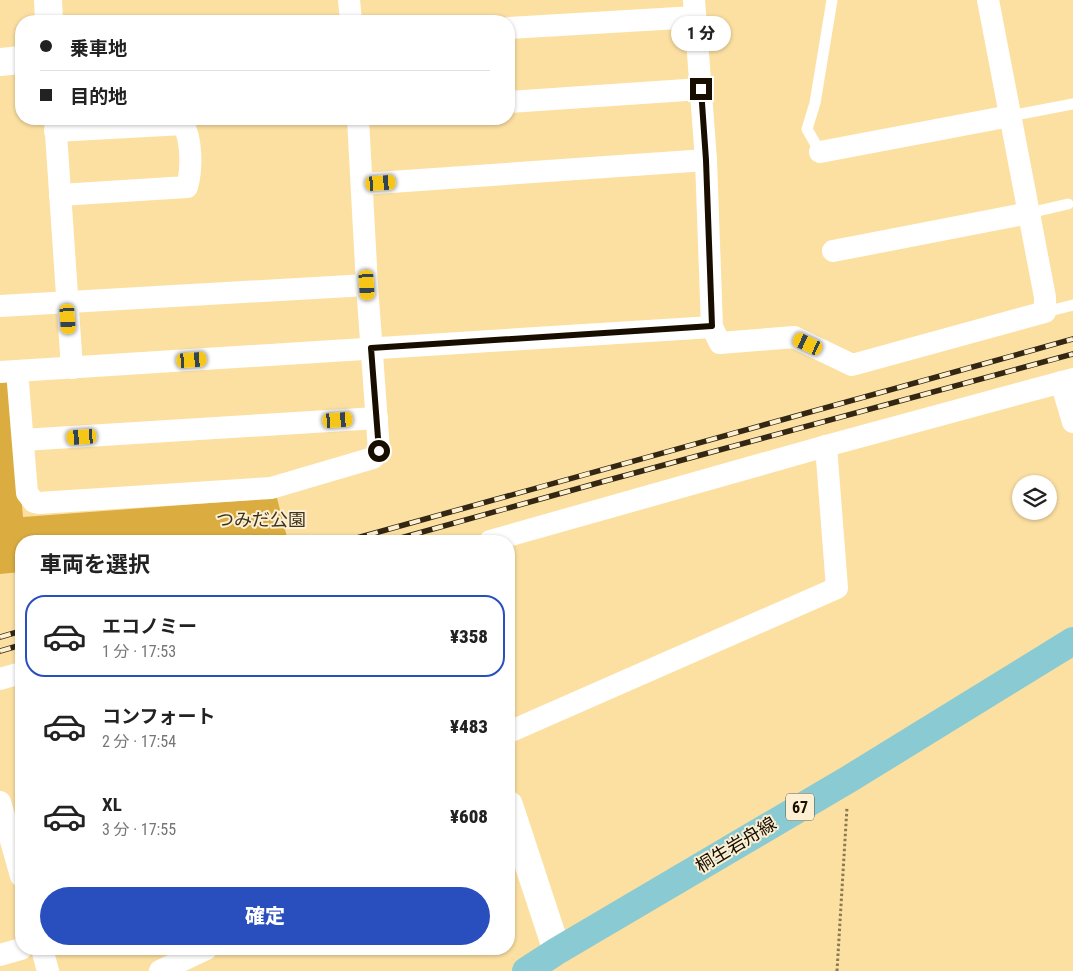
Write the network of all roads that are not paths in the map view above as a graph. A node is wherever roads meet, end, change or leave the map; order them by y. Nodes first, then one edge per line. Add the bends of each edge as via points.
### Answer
1 (48, 0) edge
2 (349, 0) edge
3 (832, 0) edge
4 (988, 0) edge
5 (695, 8) edge
6 (49, 15) edge
7 (350, 15) edge
8 (515, 27) edge
9 (15, 61) edge
10 (0, 62) edge
11 (701, 89) junction
12 (515, 102) edge
13 (1073, 104) edge
14 (1010, 116) junction
15 (55, 125) edge
16 (184, 125) edge
17 (358, 125) edge
18 (820, 152) joint
19 (706, 160) junction
20 (362, 184) junction
21 (60, 195) junction
22 (1068, 204) dead end
23 (1029, 213) junction
24 (833, 251) dead end
25 (367, 285) junction
26 (67, 302) junction
27 (1073, 305) edge
28 (0, 306) edge
29 (1045, 312) junction
30 (712, 326) junction
31 (371, 348) junction
32 (72, 368) junction
33 (8, 372) edge
34 (1067, 381) edge
35 (377, 418) junction
36 (1073, 422) edge
37 (23, 440) junction
38 (826, 446) junction
39 (511, 535) edge
40 (1073, 641) edge
41 (15, 675) edge
42 (0, 679) edge
43 (515, 729) edge
44 (0, 802) edge
45 (515, 822) edge
46 (12, 848) edge
47 (15, 951) edge
48 (557, 951) junction
49 (0, 955) edge
50 (44, 955) edge
51 (193, 955) edge
52 (48, 971) edge
53 (160, 971) edge
54 (526, 971) edge

1 - 6 street
2 - 7 street
3 - 18 lane via 815,104 807,129
4 - 14 street
5 - 8 street
5 - 11 street
9 - 10 street
11 - 12 street
11 - 19 street
13 - 14 lane
14 - 18 street
14 - 23 street
15 - 21 street
16 - 21 street via 188,132 191,175 187,187
17 - 20 street
19 - 20 street
19 - 30 street
20 - 25 street
21 - 26 street
22 - 23 lane
23 - 24 street
23 - 29 street
25 - 26 street
25 - 31 street
26 - 28 street
26 - 32 street
27 - 29 lane
29 - 30 street via 852,365 794,338 720,343
30 - 31 street
31 - 32 street
31 - 35 street
32 - 33 street
33 - 37 street
34 - 36 street
34 - 38 street
35 - 37 street
35 - 37 street via 379,451 373,458 271,488 39,503 27,493
38 - 39 street
38 - 43 street via 837,588
40 - 48 main road, 桐生岩舟線 / 67
41 - 42 street
44 - 46 street
45 - 48 street
47 - 49 street
48 - 54 main road, 桐生岩舟線 / 67
50 - 52 street
51 - 53 street

